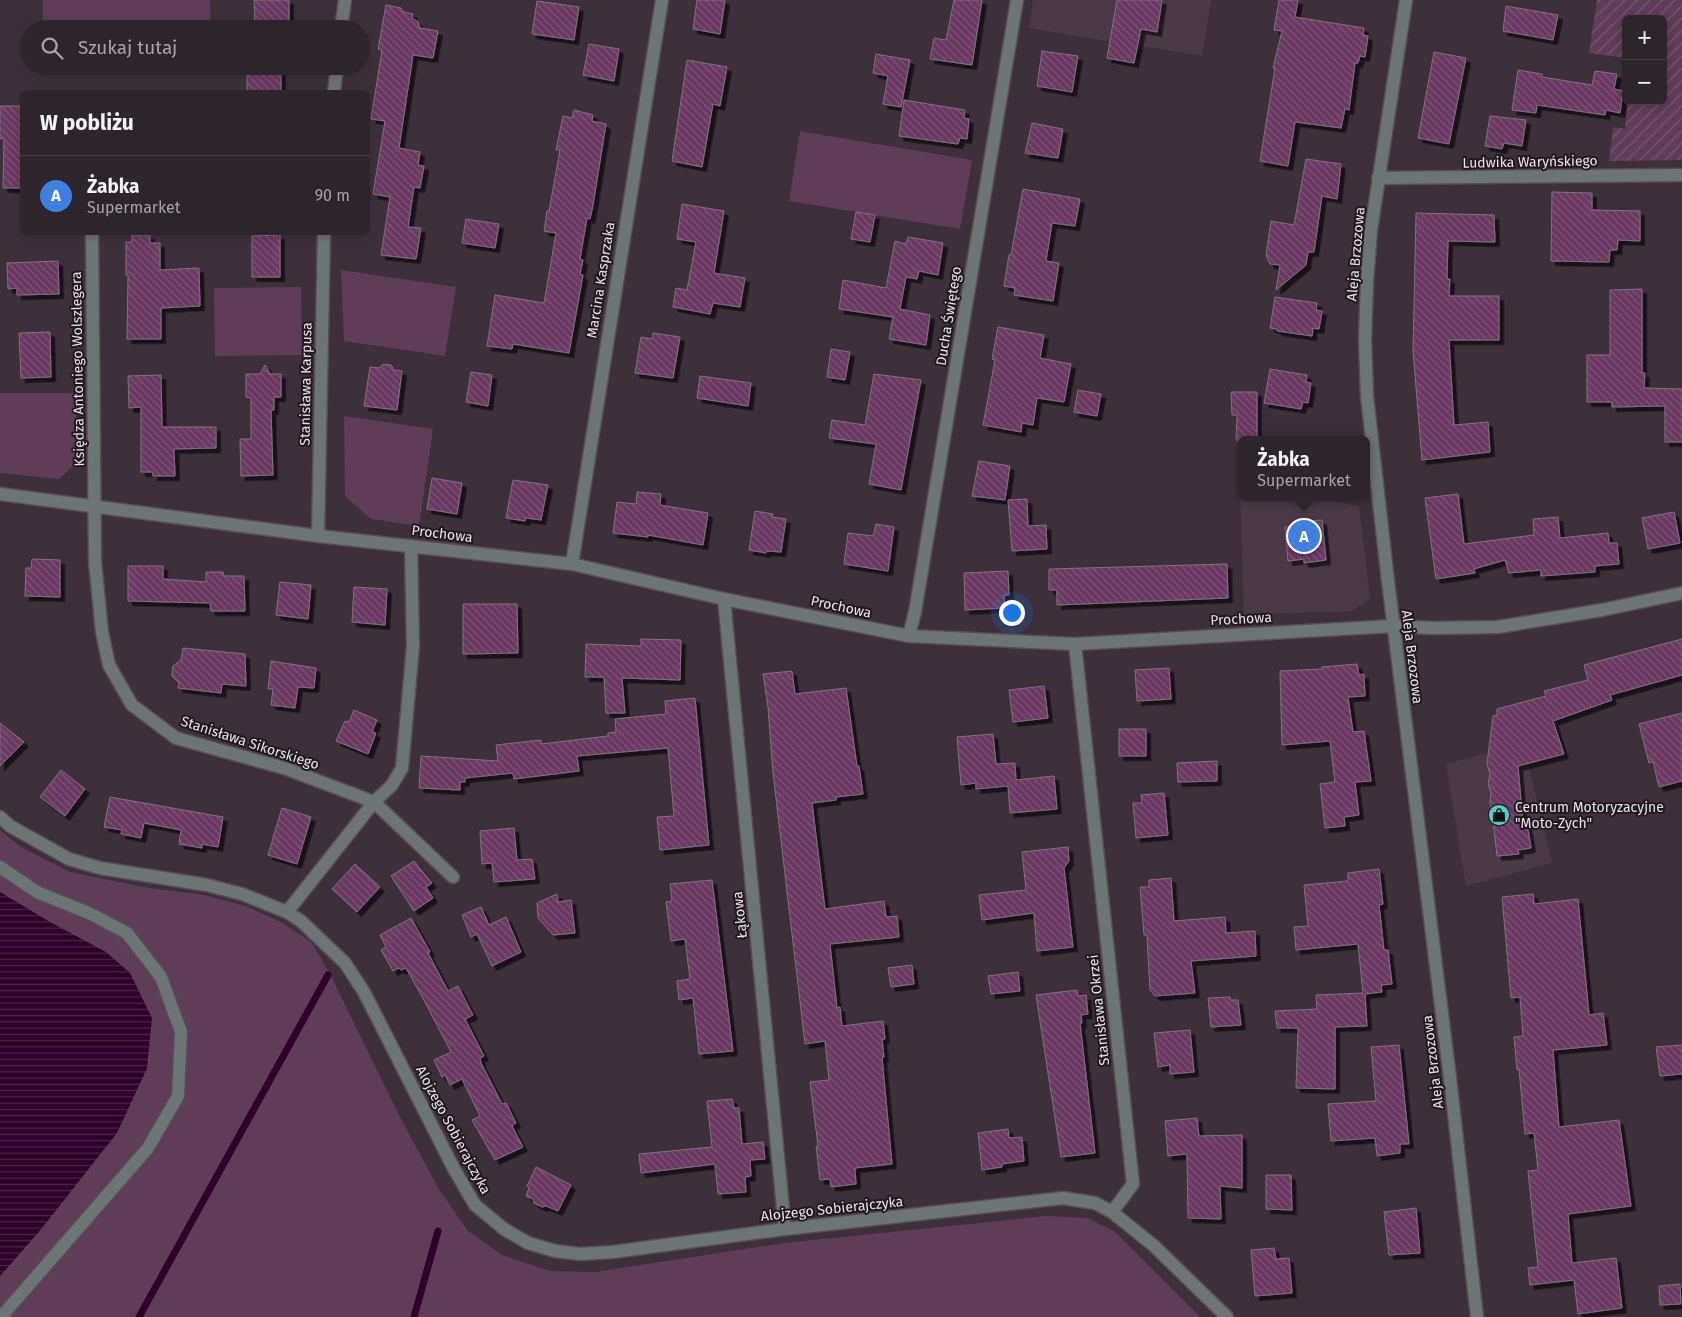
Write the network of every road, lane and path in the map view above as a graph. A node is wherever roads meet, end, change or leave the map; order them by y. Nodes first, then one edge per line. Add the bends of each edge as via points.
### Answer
1 (345, 0) edge
2 (662, 0) edge
3 (1017, 0) edge
4 (1406, 0) edge
5 (342, 20) edge
6 (336, 75) edge
7 (334, 90) edge
8 (1682, 175) edge
9 (1378, 178) junction
10 (92, 235) edge
11 (324, 235) edge
12 (0, 494) edge
13 (95, 505) junction
14 (318, 536) junction
15 (411, 546) junction
16 (572, 564) junction
17 (1682, 593) edge
18 (724, 599) junction
19 (1394, 626) junction
20 (909, 636) junction
21 (1075, 644) junction
22 (374, 802) junction
23 (0, 818) edge
24 (0, 867) edge
25 (453, 877) dead end
26 (287, 912) junction
27 (1112, 1212) junction
28 (785, 1229) junction
29 (1, 1317) edge
30 (1227, 1317) edge
31 (1477, 1317) edge

1 - 5 street
2 - 16 street, Marcina Kasprzaka
3 - 20 street, Ducha Świętego
4 - 9 street, Aleja Brzozowa
6 - 7 street
8 - 9 street, Ludwika Waryńskiego
9 - 19 street, Aleja Brzozowa via 1367,282 1367,396
10 - 13 street, Księdza Antoniego Wolszlegera
11 - 14 street, Stanisława Karpusa
12 - 13 street, Prochowa
13 - 14 street, Prochowa
13 - 22 street, Stanisława Sikorskiego via 102,632 109,665 132,705 176,738 284,768
14 - 15 street, Prochowa
15 - 16 street, Prochowa
15 - 22 street via 413,646 402,768 392,785
16 - 18 street, Prochowa
17 - 19 street, Prochowa via 1498,627
18 - 20 street, Prochowa
18 - 28 street, Łąkowa
19 - 21 street, Prochowa
19 - 31 street, Aleja Brzozowa
20 - 21 street, Prochowa
21 - 27 street, Stanisława Okrzei via 1133,1184
22 - 25 street, Stanisława Sikorskiego
22 - 26 street
23 - 26 street, Alojzego Sobierajczyka via 69,859 100,868 207,885 242,894
24 - 29 street via 37,892 127,933 162,977 181,1032 178,1096 148,1148
26 - 28 street, Alojzego Sobierajczyka via 345,963 364,992 475,1205 504,1229 528,1243 580,1254
27 - 28 street, Alojzego Sobierajczyka via 1095,1203 1063,1198
27 - 30 street via 1153,1245

